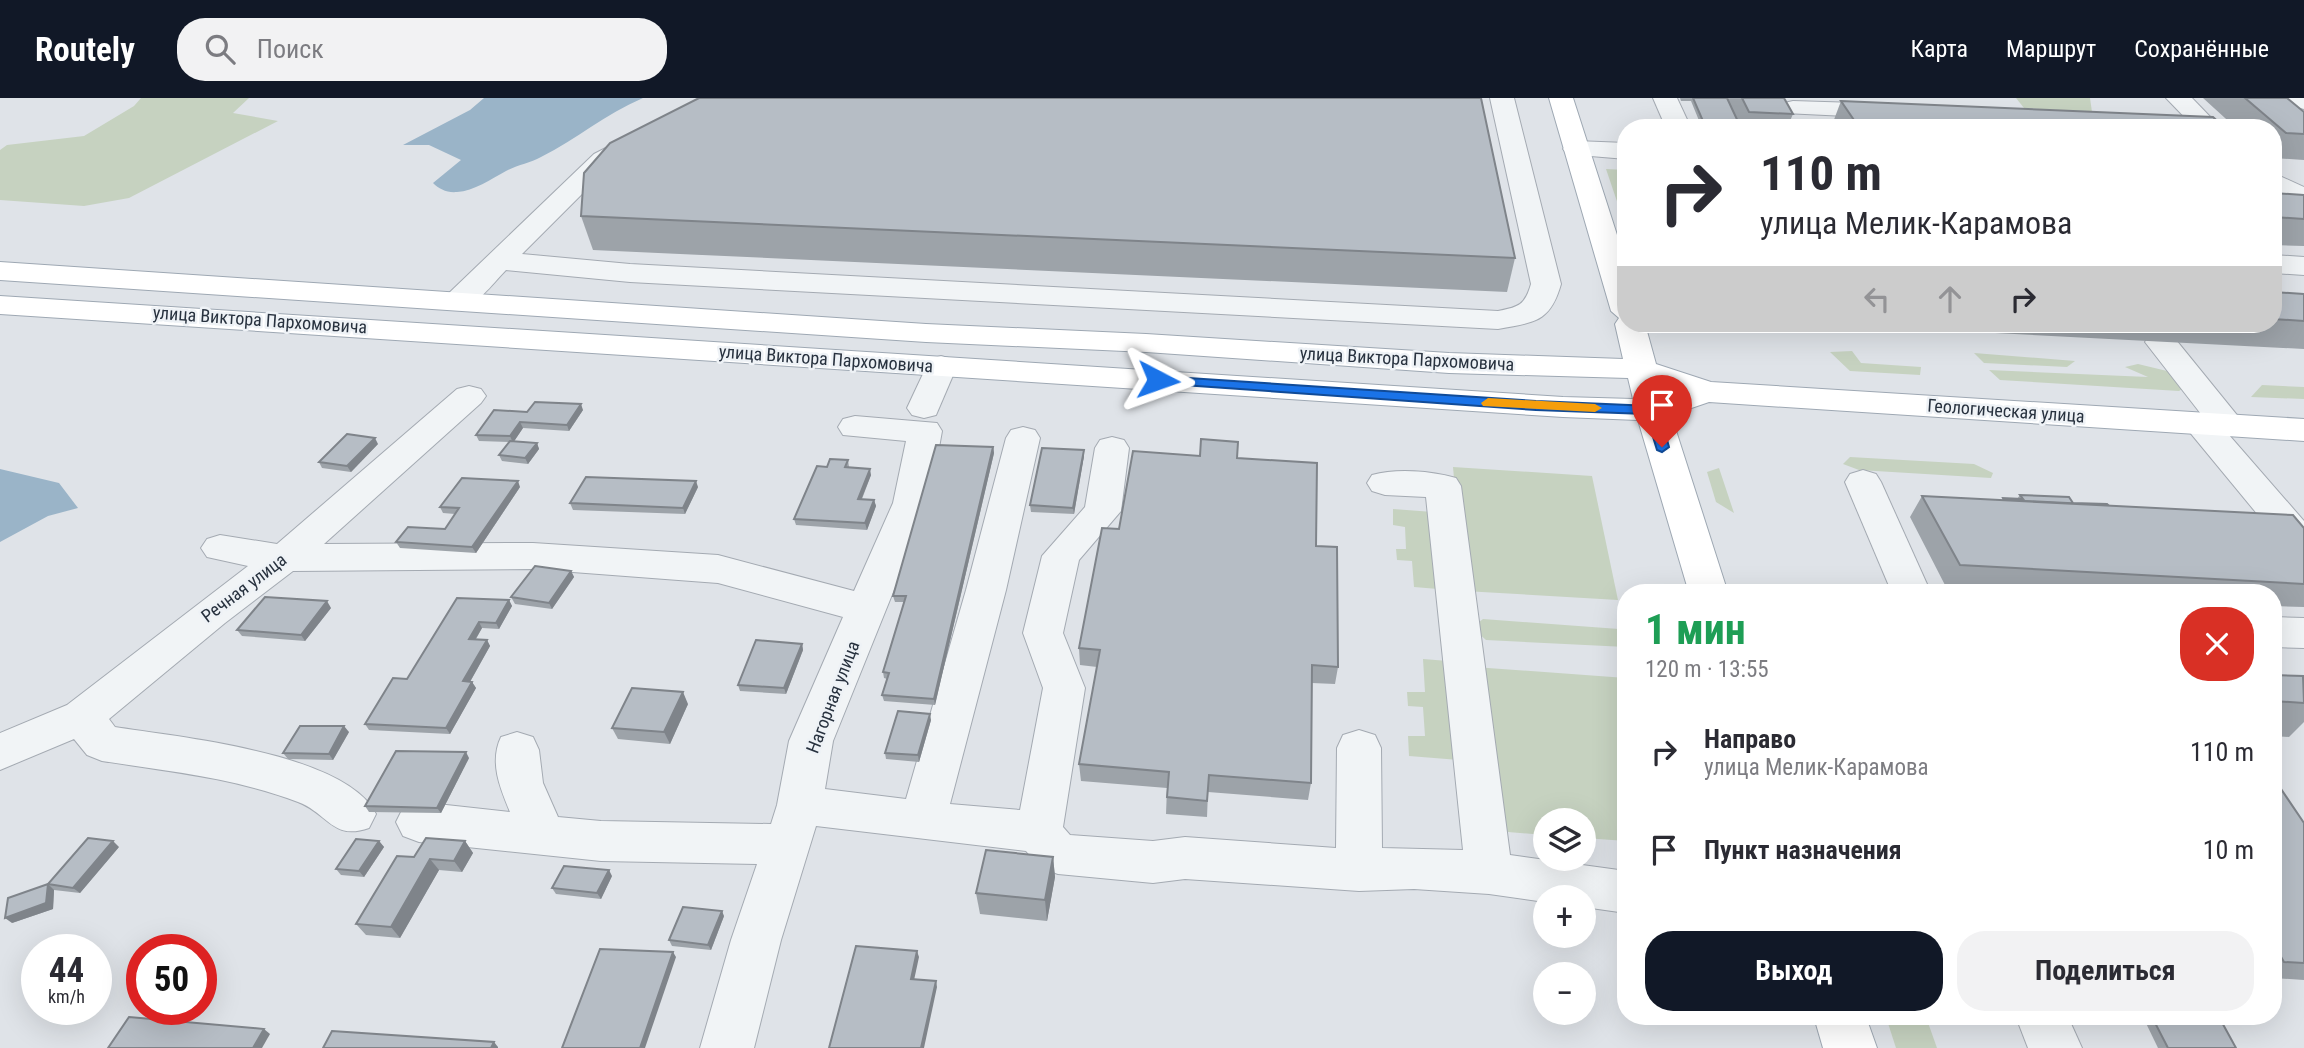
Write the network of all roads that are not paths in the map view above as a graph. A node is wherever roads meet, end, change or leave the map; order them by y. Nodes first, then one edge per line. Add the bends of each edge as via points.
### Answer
1 (723, 98) edge
2 (1502, 98) edge
3 (1561, 98) edge
4 (1665, 98) edge
5 (2178, 98) edge
6 (2299, 98) edge
7 (2304, 102) edge
8 (1794, 111) edge
9 (1916, 112) edge
10 (1675, 119) edge
11 (2200, 119) edge
12 (1576, 149) junction
13 (1617, 150) edge
14 (2304, 170) edge
15 (2282, 172) edge
16 (2282, 186) edge
17 (2304, 198) edge
18 (500, 261) junction
19 (2282, 265) edge
20 (2304, 266) edge
21 (0, 271) edge
22 (956, 279) junction
23 (1617, 282) edge
24 (1159, 290) junction
25 (459, 300) junction
26 (0, 305) edge
27 (739, 321) junction
28 (926, 332) junction
29 (1632, 333) edge
30 (2161, 342) dead end
31 (1146, 343) junction
32 (718, 352) junction
33 (941, 366) junction
34 (1640, 369) junction
35 (1707, 392) junction
36 (469, 396) dead end
37 (1652, 410) junction
38 (924, 419) junction
39 (2214, 425) junction
40 (855, 427) dead end
41 (2304, 430) edge
42 (1023, 438) dead end
43 (1112, 448) dead end
44 (1863, 482) dead end
45 (1385, 483) dead end
46 (2304, 546) edge
47 (220, 548) dead end
48 (285, 558) junction
49 (1705, 584) edge
50 (1908, 584) edge
51 (868, 608) junction
52 (2282, 633) edge
53 (2304, 634) edge
54 (82, 717) junction
55 (1359, 748) dead end
56 (517, 750) dead end
57 (0, 752) edge
58 (353, 814) dead end
59 (923, 821) junction
60 (418, 822) dead end
61 (793, 825) junction
62 (1039, 832) junction
63 (542, 835) junction
64 (1359, 870) junction
65 (1489, 873) junction
66 (1617, 891) edge
67 (1843, 1025) edge
68 (2045, 1025) edge
69 (727, 1048) edge
70 (1850, 1048) edge
71 (2055, 1048) edge

1 - 18 street via 603,159
2 - 24 street via 1546,284 1541,305 1532,313 1498,320
3 - 12 main road
4 - 10 street
5 - 11 street
6 - 7 street
8 - 9 street
12 - 13 street
12 - 23 main road
14 - 15 street
16 - 17 street
18 - 22 street via 630,273
18 - 25 street
19 - 20 street
21 - 25 main road, улица Виктора Пархомовича
22 - 24 street
22 - 28 street
24 - 31 street
25 - 27 main road, улица Виктора Пархомовича
26 - 32 main road, улица Виктора Пархомовича
27 - 28 main road, улица Виктора Пархомовича
27 - 32 main road
28 - 31 main road, улица Виктора Пархомовича
29 - 34 main road
30 - 39 street
31 - 34 main road, улица Виктора Пархомовича via 1448,363
32 - 33 main road, улица Виктора Пархомовича
33 - 37 main road, улица Виктора Пархомовича
33 - 38 street, Нагорная улица
34 - 35 main road, Геологическая улица
34 - 37 main road
35 - 37 main road, Геологическая улица
35 - 39 main road, Геологическая улица
36 - 48 street, Речная улица
37 - 49 main road
38 - 40 street
38 - 51 street, Нагорная улица via 911,503
39 - 41 main road, Геологическая улица
39 - 46 street
42 - 59 street
43 - 62 street via 1103,512 1061,556 1043,633 1064,688
44 - 50 street
45 - 65 street via 1443,486
47 - 48 street
48 - 51 street via 533,556 718,569
48 - 54 street, Речная улица
51 - 61 street, Нагорная улица via 811,741
52 - 53 street
54 - 57 street, Речная улица
54 - 58 street via 102,743 248,766 318,790
55 - 64 street
56 - 63 street via 521,783
59 - 61 street
59 - 62 street
60 - 63 street
61 - 63 street via 601,841
61 - 69 street, Нагорная улица
62 - 64 street via 1058,853 1153,862 1185,859
64 - 65 street
65 - 66 street
67 - 70 main road
68 - 71 street

